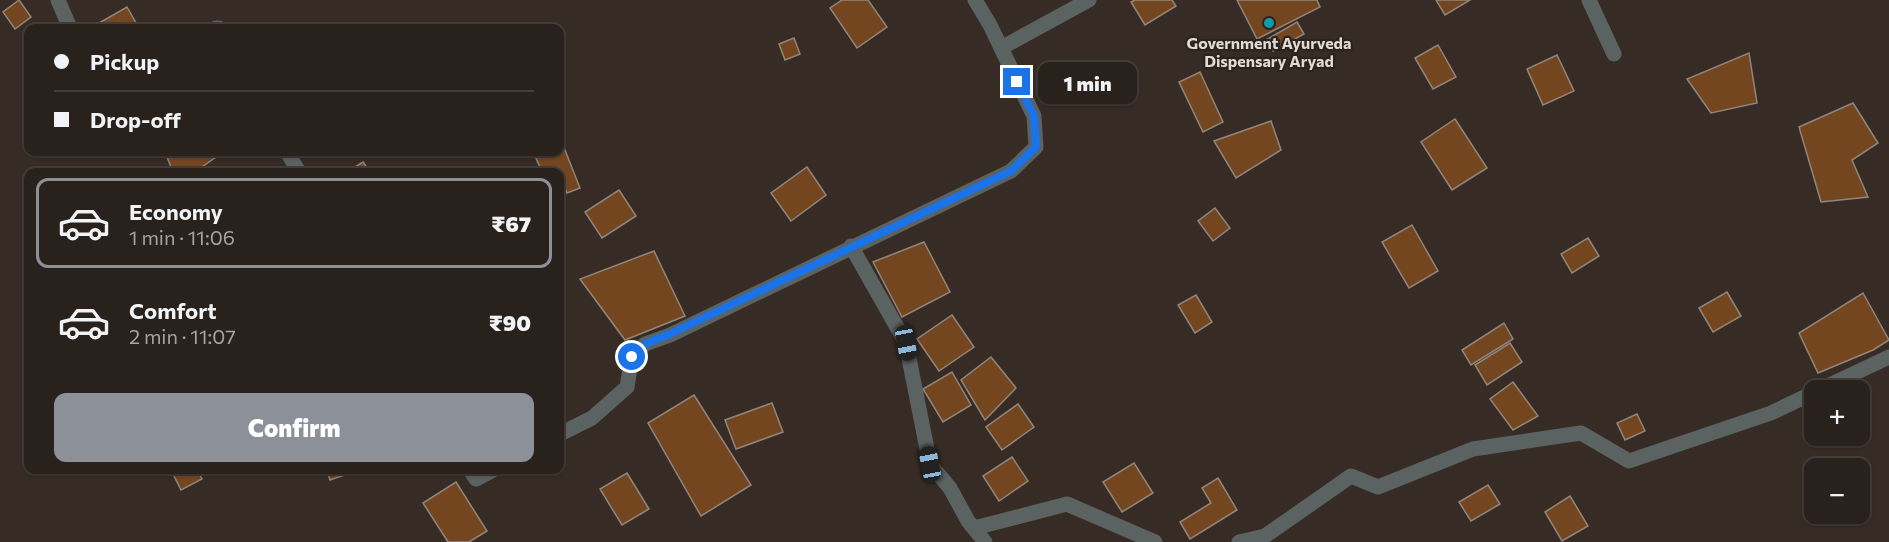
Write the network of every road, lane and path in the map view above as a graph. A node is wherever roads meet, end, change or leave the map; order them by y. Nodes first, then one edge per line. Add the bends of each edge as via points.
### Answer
1 (58, 0) edge
2 (975, 0) edge
3 (1089, 0) edge
4 (1589, 0) edge
5 (68, 24) edge
6 (1001, 48) junction
7 (1614, 54) dead end
8 (851, 246) junction
9 (1889, 357) edge
10 (1841, 380) edge
11 (1804, 397) edge
12 (564, 432) edge
13 (974, 528) junction
14 (985, 542) edge
15 (1155, 542) edge
16 (1239, 542) edge

1 - 5 street
2 - 6 street
3 - 6 street
4 - 7 street
6 - 8 street via 1034,116 1036,147 1011,171
8 - 12 street via 645,344 632,357 627,387 592,418
8 - 13 street via 906,343 930,464
9 - 10 street
11 - 16 street via 1771,413 1629,461 1581,433 1473,448 1378,487 1352,476 1265,536
13 - 14 street
13 - 15 street via 1067,504

